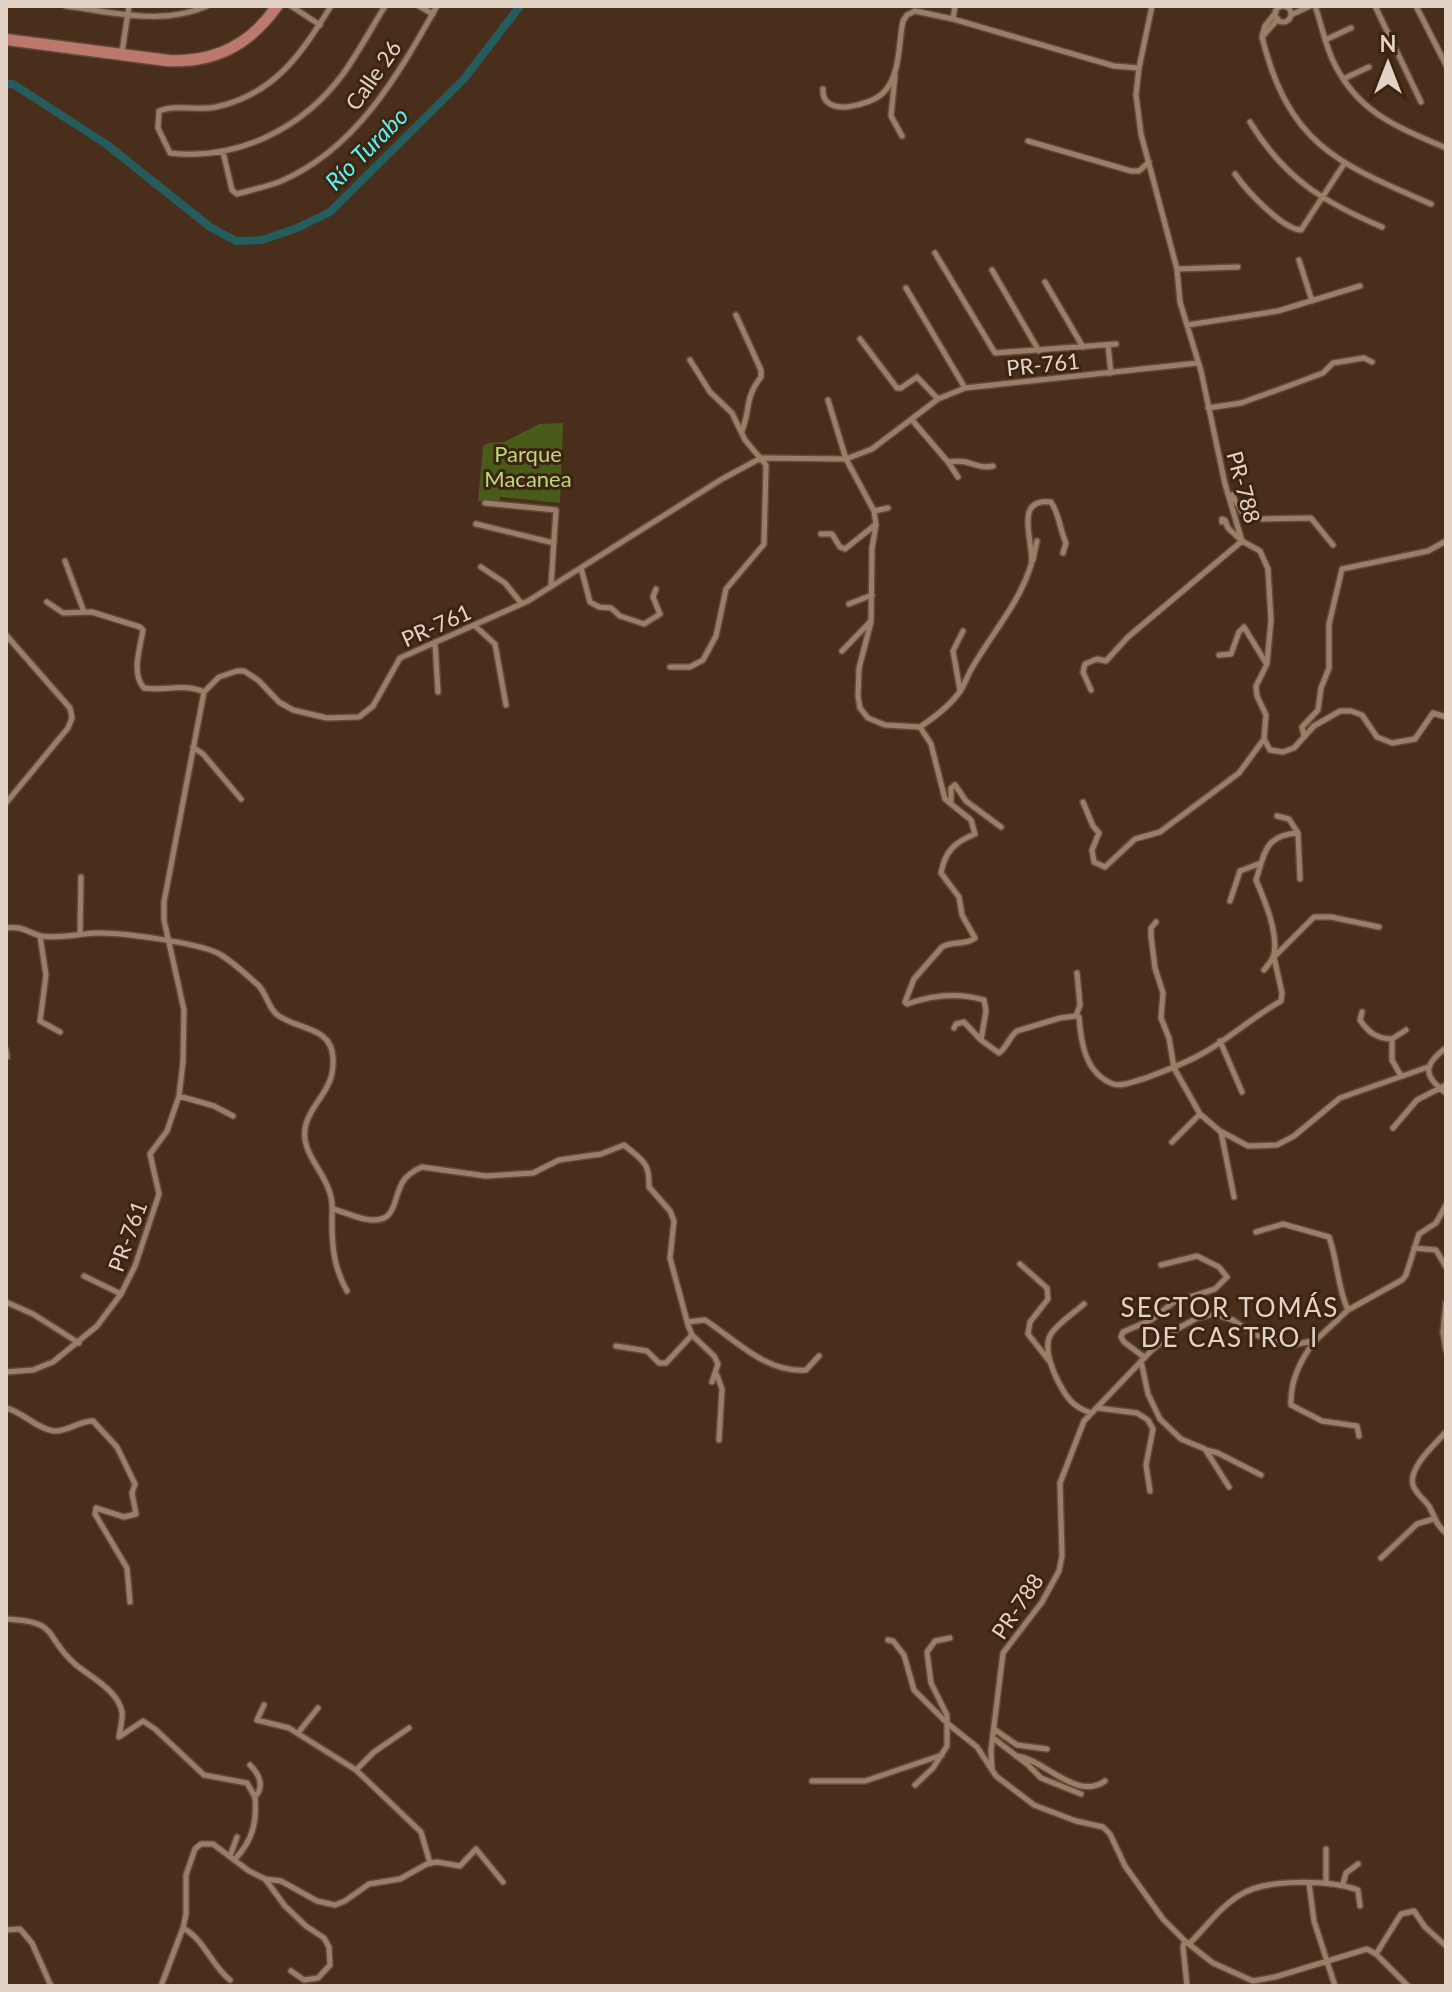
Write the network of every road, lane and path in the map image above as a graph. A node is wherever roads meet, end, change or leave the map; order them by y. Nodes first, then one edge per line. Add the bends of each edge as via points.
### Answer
1 (66, 6) edge
2 (129, 6) edge
3 (207, 6) edge
4 (277, 6) edge
5 (291, 6) edge
6 (331, 6) edge
7 (385, 6) edge
8 (419, 6) edge
9 (437, 6) edge
10 (910, 6) edge
11 (955, 6) edge
12 (1152, 6) edge
13 (1312, 6) edge
14 (1375, 6) edge
15 (1416, 6) edge
16 (1284, 10) edge
17 (915, 11) junction
18 (128, 14) junction
19 (433, 14) junction
20 (953, 19) junction
21 (320, 25) junction
22 (1351, 28) dead end
23 (6, 39) edge
24 (1325, 40) junction
25 (121, 55) junction
26 (1446, 65) edge
27 (1369, 67) dead end
28 (1139, 68) junction
29 (895, 73) junction
30 (1343, 79) junction
31 (823, 89) dead end
32 (1421, 102) dead end
33 (1250, 122) dead end
34 (902, 136) dead end
35 (1028, 141) dead end
36 (1446, 148) edge
37 (223, 152) junction
38 (1149, 162) junction
39 (1344, 164) junction
40 (1235, 174) dead end
41 (1322, 198) junction
42 (1431, 204) dead end
43 (1382, 227) dead end
44 (935, 253) dead end
45 (1299, 260) dead end
46 (1238, 267) dead end
47 (1177, 269) junction
48 (992, 270) dead end
49 (1045, 282) dead end
50 (1360, 286) dead end
51 (906, 288) dead end
52 (1312, 301) junction
53 (736, 315) dead end
54 (1187, 325) junction
55 (860, 339) dead end
56 (1116, 344) dead end
57 (1108, 345) junction
58 (1083, 347) junction
59 (1039, 351) junction
60 (690, 360) dead end
61 (1372, 362) dead end
62 (1198, 363) junction
63 (1111, 373) junction
64 (965, 388) junction
65 (938, 399) junction
66 (828, 400) dead end
67 (1208, 408) junction
68 (912, 420) junction
69 (742, 432) junction
70 (761, 458) junction
71 (846, 459) junction
72 (948, 462) junction
73 (993, 466) dead end
74 (958, 477) dead end
75 (1225, 484) junction
76 (485, 503) dead end
77 (888, 508) dead end
78 (874, 511) junction
79 (1222, 522) dead end
80 (476, 524) dead end
81 (876, 525) junction
82 (821, 534) dead end
83 (1037, 541) dead end
84 (1242, 541) junction
85 (1446, 541) edge
86 (554, 543) junction
87 (1333, 545) dead end
88 (1063, 553) dead end
89 (65, 561) dead end
90 (1032, 561) junction
91 (481, 567) dead end
92 (581, 568) junction
93 (551, 586) junction
94 (656, 589) dead end
95 (872, 595) junction
96 (47, 602) dead end
97 (522, 604) junction
98 (849, 604) dead end
99 (84, 613) junction
100 (871, 622) junction
101 (475, 626) junction
102 (963, 631) dead end
103 (6, 635) edge
104 (435, 642) junction
105 (842, 651) dead end
106 (1219, 655) dead end
107 (1267, 664) junction
108 (670, 667) dead end
109 (1091, 690) dead end
110 (960, 691) junction
111 (204, 692) junction
112 (438, 692) dead end
113 (506, 705) dead end
114 (1446, 717) edge
115 (920, 727) junction
116 (1304, 736) junction
117 (1264, 739) junction
118 (193, 747) junction
119 (241, 799) dead end
120 (1083, 802) dead end
121 (6, 803) edge
122 (951, 805) junction
123 (1277, 816) dead end
124 (1001, 827) dead end
125 (1298, 833) junction
126 (1262, 862) junction
127 (81, 877) dead end
128 (1300, 879) dead end
129 (1230, 901) dead end
130 (1156, 922) dead end
131 (1379, 927) dead end
132 (6, 928) edge
133 (80, 934) junction
134 (40, 936) junction
135 (169, 942) junction
136 (1274, 957) junction
137 (1264, 970) dead end
138 (1077, 973) dead end
139 (1362, 1012) dead end
140 (1076, 1016) junction
141 (954, 1028) dead end
142 (1406, 1030) dead end
143 (60, 1032) dead end
144 (1392, 1039) junction
145 (981, 1040) junction
146 (1220, 1041) junction
147 (1446, 1048) edge
148 (6, 1050) edge
149 (7, 1057) edge
150 (1428, 1067) junction
151 (1174, 1068) junction
152 (1401, 1076) junction
153 (1446, 1085) edge
154 (1438, 1087) junction
155 (1242, 1092) dead end
156 (1446, 1093) edge
157 (179, 1096) junction
158 (1200, 1114) junction
159 (233, 1116) dead end
160 (1393, 1128) dead end
161 (1221, 1132) junction
162 (1172, 1142) dead end
163 (1234, 1197) dead end
164 (1446, 1205) edge
165 (333, 1209) junction
166 (1256, 1232) dead end
167 (1414, 1248) junction
168 (1020, 1264) dead end
169 (1161, 1265) dead end
170 (1446, 1267) edge
171 (84, 1276) dead end
172 (347, 1291) dead end
173 (121, 1294) junction
174 (6, 1302) edge
175 (1446, 1303) edge
176 (1084, 1304) dead end
177 (1348, 1310) junction
178 (687, 1322) junction
179 (692, 1335) junction
180 (1316, 1340) junction
181 (79, 1343) junction
182 (616, 1346) dead end
183 (1446, 1350) edge
184 (819, 1356) dead end
185 (1142, 1359) junction
186 (1050, 1362) junction
187 (6, 1372) edge
188 (716, 1374) junction
189 (712, 1382) dead end
190 (6, 1408) edge
191 (1098, 1408) junction
192 (1091, 1413) junction
193 (1446, 1432) edge
194 (1359, 1436) dead end
195 (719, 1440) dead end
196 (1205, 1449) junction
197 (1261, 1475) dead end
198 (1229, 1487) dead end
199 (1150, 1491) dead end
200 (1433, 1519) junction
201 (1446, 1533) edge
202 (1381, 1558) dead end
203 (130, 1602) dead end
204 (7, 1619) edge
205 (950, 1638) dead end
206 (888, 1640) dead end
207 (264, 1705) dead end
208 (318, 1708) dead end
209 (947, 1723) junction
210 (409, 1728) dead end
211 (993, 1729) junction
212 (298, 1733) junction
213 (992, 1738) junction
214 (1047, 1749) dead end
215 (942, 1755) junction
216 (1015, 1756) junction
217 (250, 1765) dead end
218 (356, 1770) junction
219 (992, 1770) junction
220 (812, 1781) dead end
221 (1105, 1781) dead end
222 (915, 1785) dead end
223 (1081, 1794) dead end
224 (255, 1797) junction
225 (237, 1837) dead end
226 (1326, 1849) dead end
227 (233, 1857) junction
228 (430, 1863) junction
229 (1358, 1864) dead end
230 (265, 1879) junction
231 (503, 1882) dead end
232 (1326, 1882) junction
233 (1309, 1883) junction
234 (1343, 1884) junction
235 (1360, 1906) dead end
236 (183, 1928) junction
237 (6, 1930) edge
238 (1187, 1942) junction
239 (1446, 1946) edge
240 (1376, 1954) junction
241 (1326, 1960) junction
242 (291, 1971) dead end
243 (230, 1980) dead end
244 (51, 1986) edge
245 (161, 1986) edge
246 (1187, 1986) edge
247 (1335, 1986) edge
248 (1408, 1986) edge

1 - 18 street
2 - 18 street
3 - 18 street via 160,18
4 - 25 main road via 269,22 246,43 215,58 176,64
5 - 21 street
6 - 21 street
7 - 37 street via 342,75 315,106 274,135
8 - 19 street
9 - 19 street, Calle 26
10 - 17 street
11 - 20 street
12 - 28 street, PR-788 / PR-788
13 - 16 street
13 - 24 street
14 - 32 street
15 - 26 street
16 - 39 street via 1262,37 1275,82 1298,122
17 - 20 street
17 - 29 street via 903,21
18 - 25 street
19 - 37 street, Calle 26 via 373,108 316,162 279,182 237,194
20 - 28 street via 1114,66
21 - 37 street via 288,69 254,94 214,107 159,111 158,128 170,153
22 - 24 street
23 - 25 main road
24 - 30 street
27 - 30 street
28 - 38 street, PR-788 / PR-788 via 1136,95
29 - 31 street via 882,95 850,106 826,104
29 - 34 street via 891,116
30 - 36 street via 1380,118
33 - 41 street via 1286,170
35 - 38 street via 1131,171
38 - 47 street, PR-788 / PR-788
39 - 41 street
39 - 42 street
40 - 41 street via 1296,231
41 - 43 street
44 - 59 street via 995,353
45 - 52 street
46 - 47 street
47 - 54 street, PR-788 / PR-788
48 - 59 street
49 - 58 street
50 - 52 street
51 - 64 street
52 - 54 street
53 - 69 street via 761,370 749,393
54 - 62 street, PR-788 / PR-788
55 - 65 street via 897,388 917,377
56 - 57 street
57 - 58 street
57 - 63 street
58 - 59 street
60 - 69 street
61 - 67 street via 1364,358 1333,363 1323,373 1241,403
62 - 63 street, PR-761 / PR-761
62 - 67 street, PR-788 / PR-788
63 - 64 street, PR-761 / PR-761
64 - 65 street, PR-761 / PR-761
65 - 68 street, PR-761 / PR-761
66 - 71 street
67 - 75 street, PR-788 / PR-788
68 - 71 street, PR-761 / PR-761 via 872,449
68 - 72 street
69 - 70 street
70 - 71 street, PR-761 / PR-761
70 - 92 street, PR-761 / PR-761
70 - 108 street via 767,477 764,544 726,589 716,636 703,660 690,667
71 - 78 street
72 - 73 street via 964,459 984,468
72 - 74 street
75 - 84 street, PR-788 / PR-788
75 - 87 street via 1244,515 1311,518
76 - 86 street via 556,510
77 - 78 street
78 - 81 street
79 - 84 street
80 - 86 street
81 - 82 street via 845,549 832,534
81 - 95 street
83 - 90 street
84 - 107 street, PR-788 / PR-788 via 1260,551 1268,569
84 - 109 street via 1106,661 1085,664
85 - 116 street via 1428,551 1342,569 1329,624 1329,668 1318,710 1302,727
86 - 93 street
88 - 90 street via 1066,543 1055,507 1042,501 1028,517
89 - 99 street
90 - 110 street via 1012,608
91 - 97 street via 505,583
92 - 93 street, PR-761 / PR-761
92 - 94 street via 590,602 635,623 660,614 653,597
93 - 97 street, PR-761 / PR-761
95 - 98 street
95 - 100 street
96 - 99 street via 63,613
97 - 101 street, PR-761 / PR-761
99 - 111 street via 143,630 137,669 144,688 192,686
100 - 105 street
100 - 115 street via 859,668 860,708 885,725
101 - 104 street, PR-761 / PR-761
101 - 113 street via 495,644
102 - 110 street via 953,651
103 - 121 street via 70,708 72,718
104 - 111 street, PR-761 / PR-761 via 400,658 373,706 359,717 327,718 293,710 244,671 219,677
104 - 112 street
106 - 107 street via 1231,654 1244,627
107 - 117 street, PR-788 / PR-788 via 1256,686 1266,716
110 - 115 street
111 - 118 street, PR-761 / PR-761
114 - 116 street via 1433,713 1415,739 1392,743 1377,737 1362,715 1340,711
115 - 122 street
116 - 117 street via 1283,752 1270,750
117 - 120 street via 1239,773 1160,832 1135,839 1105,867 1094,862 1092,850 1099,833
118 - 119 street
118 - 135 street, PR-761 / PR-761 via 164,902
122 - 124 street via 955,785 966,801
122 - 145 street via 971,820 975,834 950,849 941,873 959,897 975,938 942,947 914,979 905,1002 949,995 984,1000
123 - 125 street via 1289,819
125 - 126 street via 1274,838
125 - 128 street
126 - 129 street via 1240,871
126 - 136 street via 1256,880 1269,909
127 - 133 street
130 - 151 street via 1151,936 1163,993 1161,1018
131 - 136 street via 1314,917
132 - 134 street via 21,927
133 - 134 street
133 - 135 street
134 - 143 street via 46,975 40,1021
135 - 157 street, PR-761 / PR-761 via 184,1010
135 - 165 street via 219,953 260,988 280,1017 319,1032 330,1043 332,1077 306,1122 304,1139 325,1179
136 - 137 street
136 - 146 street via 1281,1001
138 - 140 street
139 - 144 street via 1366,1029
140 - 145 street via 1017,1031 999,1053
140 - 151 street via 1087,1059 1112,1083
141 - 145 street via 964,1022
142 - 144 street
144 - 152 street via 1392,1060
146 - 151 street
146 - 155 street
147 - 150 street
148 - 149 street
150 - 152 street
150 - 154 street
151 - 158 street
152 - 161 street via 1340,1098 1277,1145 1248,1146
153 - 154 street
154 - 156 street
154 - 160 street via 1417,1100
157 - 159 street
157 - 173 street, PR-761 / PR-761 via 167,1131 150,1154 159,1194
158 - 161 street
158 - 162 street
161 - 163 street
164 - 167 street via 1436,1223 1419,1234
165 - 172 street via 332,1255
165 - 178 street via 382,1219 394,1210 402,1182 422,1167 486,1176 533,1173 559,1160 624,1145 645,1162 649,1187 674,1221 670,1258
166 - 177 street via 1283,1224 1329,1237
167 - 170 street via 1436,1250
167 - 177 street via 1402,1280
168 - 186 street via 1047,1288 1048,1299 1030,1322 1028,1334
169 - 185 street via 1197,1256 1227,1277 1215,1289 1174,1302 1123,1332 1124,1342
171 - 173 street
173 - 181 street, PR-761 / PR-761
174 - 181 street
175 - 183 street
176 - 186 street via 1051,1333
177 - 180 street
178 - 179 street
178 - 184 street via 705,1320 764,1363 791,1371 806,1370
179 - 182 street via 666,1363 647,1351
179 - 188 street via 714,1356
180 - 185 street, PR-788 / PR-788 via 1289,1346 1213,1314 1177,1329
180 - 194 street via 1299,1360 1291,1405 1322,1421 1357,1426
181 - 187 street, PR-761 / PR-761 via 33,1370
185 - 191 street, PR-788 / PR-788
185 - 196 street via 1148,1394 1160,1419 1181,1439
186 - 192 street via 1065,1395
188 - 189 street
188 - 195 street via 722,1389
190 - 203 street via 55,1431 93,1421 117,1447 135,1484 136,1514 124,1517 96,1508 95,1514 127,1568
191 - 192 street, PR-788 / PR-788
191 - 199 street via 1137,1413 1148,1420 1153,1429 1146,1465
192 - 211 street, PR-788 / PR-788 via 1060,1483 1062,1563 1042,1602 1003,1653
193 - 200 street via 1412,1481
196 - 197 street
196 - 198 street
200 - 201 street
200 - 202 street via 1417,1524
204 - 224 street via 33,1620 50,1630 72,1662 118,1702 119,1737 143,1721 204,1775 247,1783
205 - 209 street via 935,1641 927,1652 931,1683
206 - 209 street via 904,1655 914,1690
207 - 212 street via 257,1720
208 - 212 street
209 - 215 street
209 - 219 street via 977,1747
210 - 218 street
211 - 213 street, PR-788 / PR-788
211 - 214 street via 1017,1745
212 - 218 street
213 - 216 street
213 - 219 street, PR-788 / PR-788
215 - 220 street via 865,1781
215 - 222 street
216 - 221 street via 1081,1785
216 - 223 street via 1041,1778
217 - 224 street via 261,1781
218 - 228 street via 421,1832
219 - 238 street via 1034,1805 1103,1827 1146,1898
224 - 227 street via 253,1834
225 - 227 street
226 - 232 street
227 - 230 street
227 - 236 street via 213,1844 195,1849 186,1875
228 - 230 street via 400,1879 369,1884 335,1905
228 - 231 street via 460,1866 476,1849
229 - 234 street via 1346,1873
230 - 242 street via 329,1947 330,1965 318,1978 304,1980
232 - 233 street
232 - 234 street
233 - 238 street via 1270,1886 1238,1896
233 - 241 street
234 - 235 street via 1358,1890
236 - 243 street
236 - 245 street
237 - 244 street via 20,1929 32,1943
238 - 241 street via 1213,1963 1253,1981
238 - 246 street
239 - 240 street via 1409,1911 1401,1914
240 - 241 street via 1359,1949
240 - 248 street
241 - 247 street

